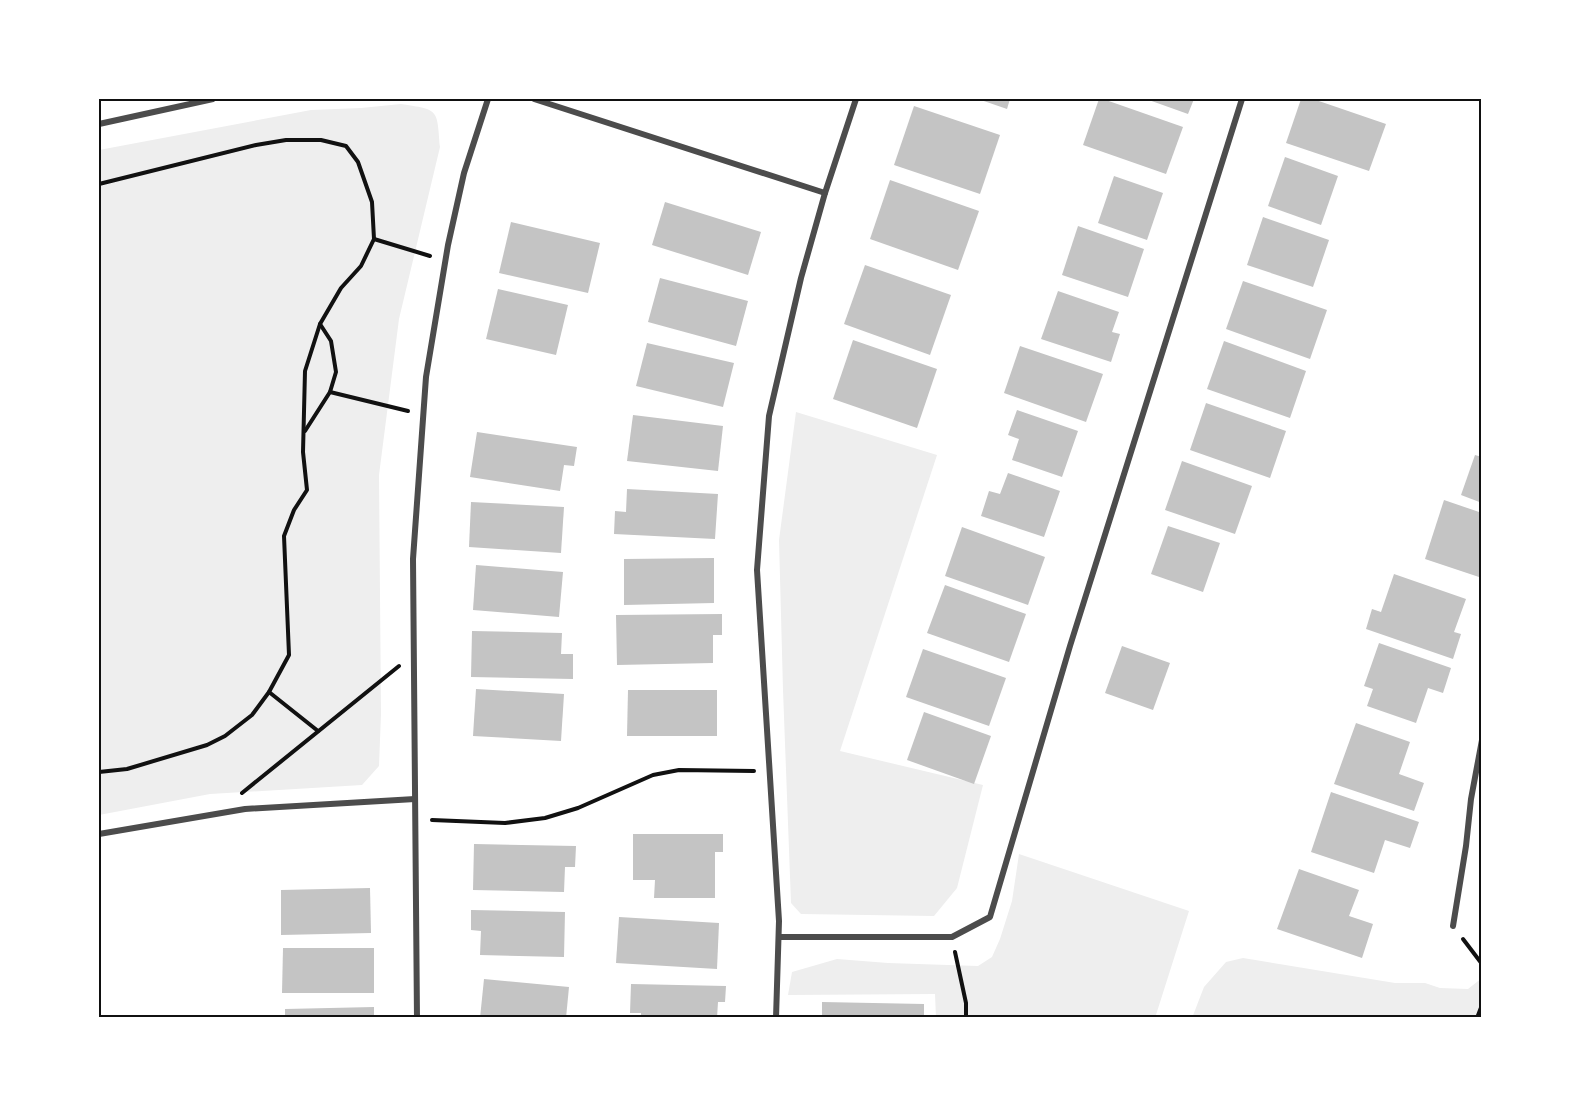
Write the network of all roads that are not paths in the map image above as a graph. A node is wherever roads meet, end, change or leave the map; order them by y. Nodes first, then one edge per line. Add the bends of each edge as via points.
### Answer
1 (213, 99) edge
2 (488, 99) edge
3 (534, 99) edge
4 (856, 99) edge
5 (1242, 99) edge
6 (99, 124) edge
7 (825, 193) junction
8 (1482, 740) edge
9 (415, 799) junction
10 (99, 834) edge
11 (1453, 926) road end
12 (778, 936) junction
13 (417, 1018) edge
14 (776, 1018) edge

1 - 6 street
2 - 9 street via 464,173 426,377 413,559
3 - 7 street
4 - 7 street
5 - 12 street via 1070,646 990,916 952,937
7 - 12 street via 769,416 758,570
8 - 11 street
9 - 10 street via 245,808
9 - 13 street
12 - 14 street

